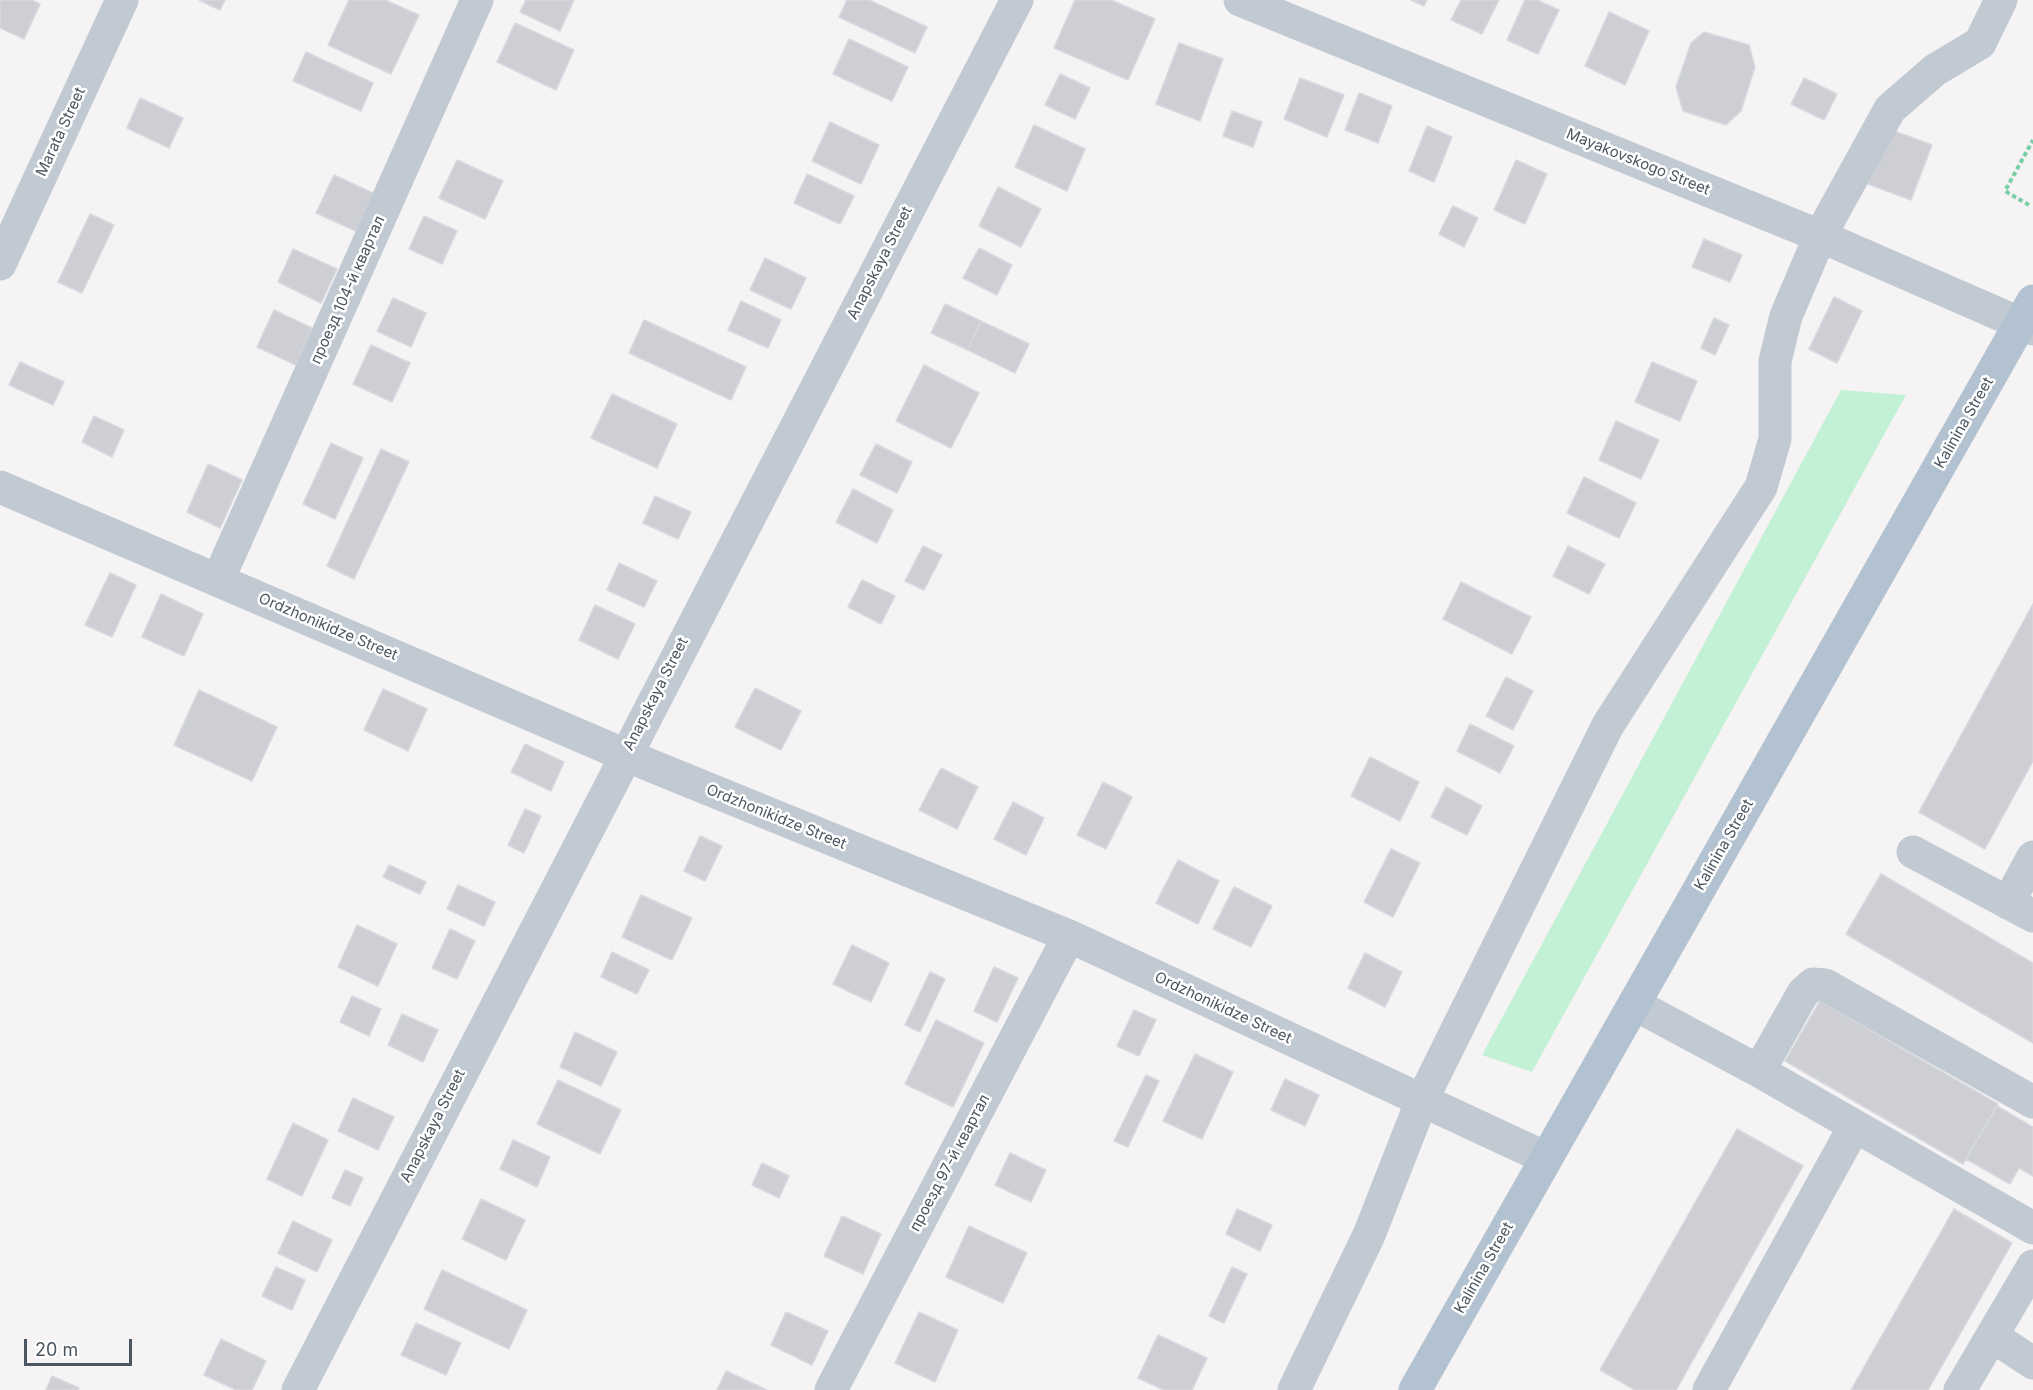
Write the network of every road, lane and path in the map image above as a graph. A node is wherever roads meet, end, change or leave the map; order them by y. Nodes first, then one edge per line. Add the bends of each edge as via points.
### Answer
1 (122, 0) edge
2 (477, 0) edge
3 (1017, 0) edge
4 (1240, 0) edge
5 (2001, 0) edge
6 (2033, 140) edge
7 (2029, 205) dead end
8 (1820, 236) junction
9 (0, 264) edge
10 (2029, 317) edge
11 (0, 486) edge
12 (218, 580) junction
13 (625, 755) junction
14 (1913, 852) dead end
15 (2033, 857) edge
16 (2021, 909) edge
17 (1069, 936) junction
18 (1634, 1004) junction
19 (1759, 1071) junction
20 (1422, 1100) junction
21 (2033, 1102) edge
22 (1854, 1127) junction
23 (1546, 1158) junction
24 (2033, 1228) edge
25 (2033, 1266) edge
26 (1992, 1336) junction
27 (2033, 1363) edge
28 (298, 1390) edge
29 (831, 1390) edge
30 (1294, 1390) edge
31 (1415, 1390) edge
32 (1708, 1390) edge
33 (1960, 1390) edge

1 - 9 street, Marata Street
2 - 12 street, проезд 104-й квартал
3 - 13 street, Anapskaya Street
4 - 8 street, Mayakovskogo Street
5 - 8 street via 1980,43 1935,70 1890,110
6 - 7 path via 2005,191
8 - 10 street, Mayakovskogo Street
8 - 20 street via 1786,316 1775,361 1775,439 1761,487 1608,725
10 - 18 main road, Kalinina Street
11 - 12 street, Ordzhonikidze Street
12 - 13 street, Ordzhonikidze Street
13 - 17 street, Ordzhonikidze Street
13 - 28 street, Anapskaya Street
14 - 16 street
15 - 16 street
17 - 20 street, Ordzhonikidze Street
17 - 29 street, проезд 97-й квартал
18 - 19 street
18 - 23 main road, Kalinina Street
19 - 21 street via 1803,993 1813,984 1825,985
19 - 22 street
20 - 23 street, Ordzhonikidze Street
20 - 30 street via 1370,1235
22 - 24 street
22 - 32 street
23 - 31 main road, Kalinina Street
25 - 26 street
26 - 27 street
26 - 33 street

